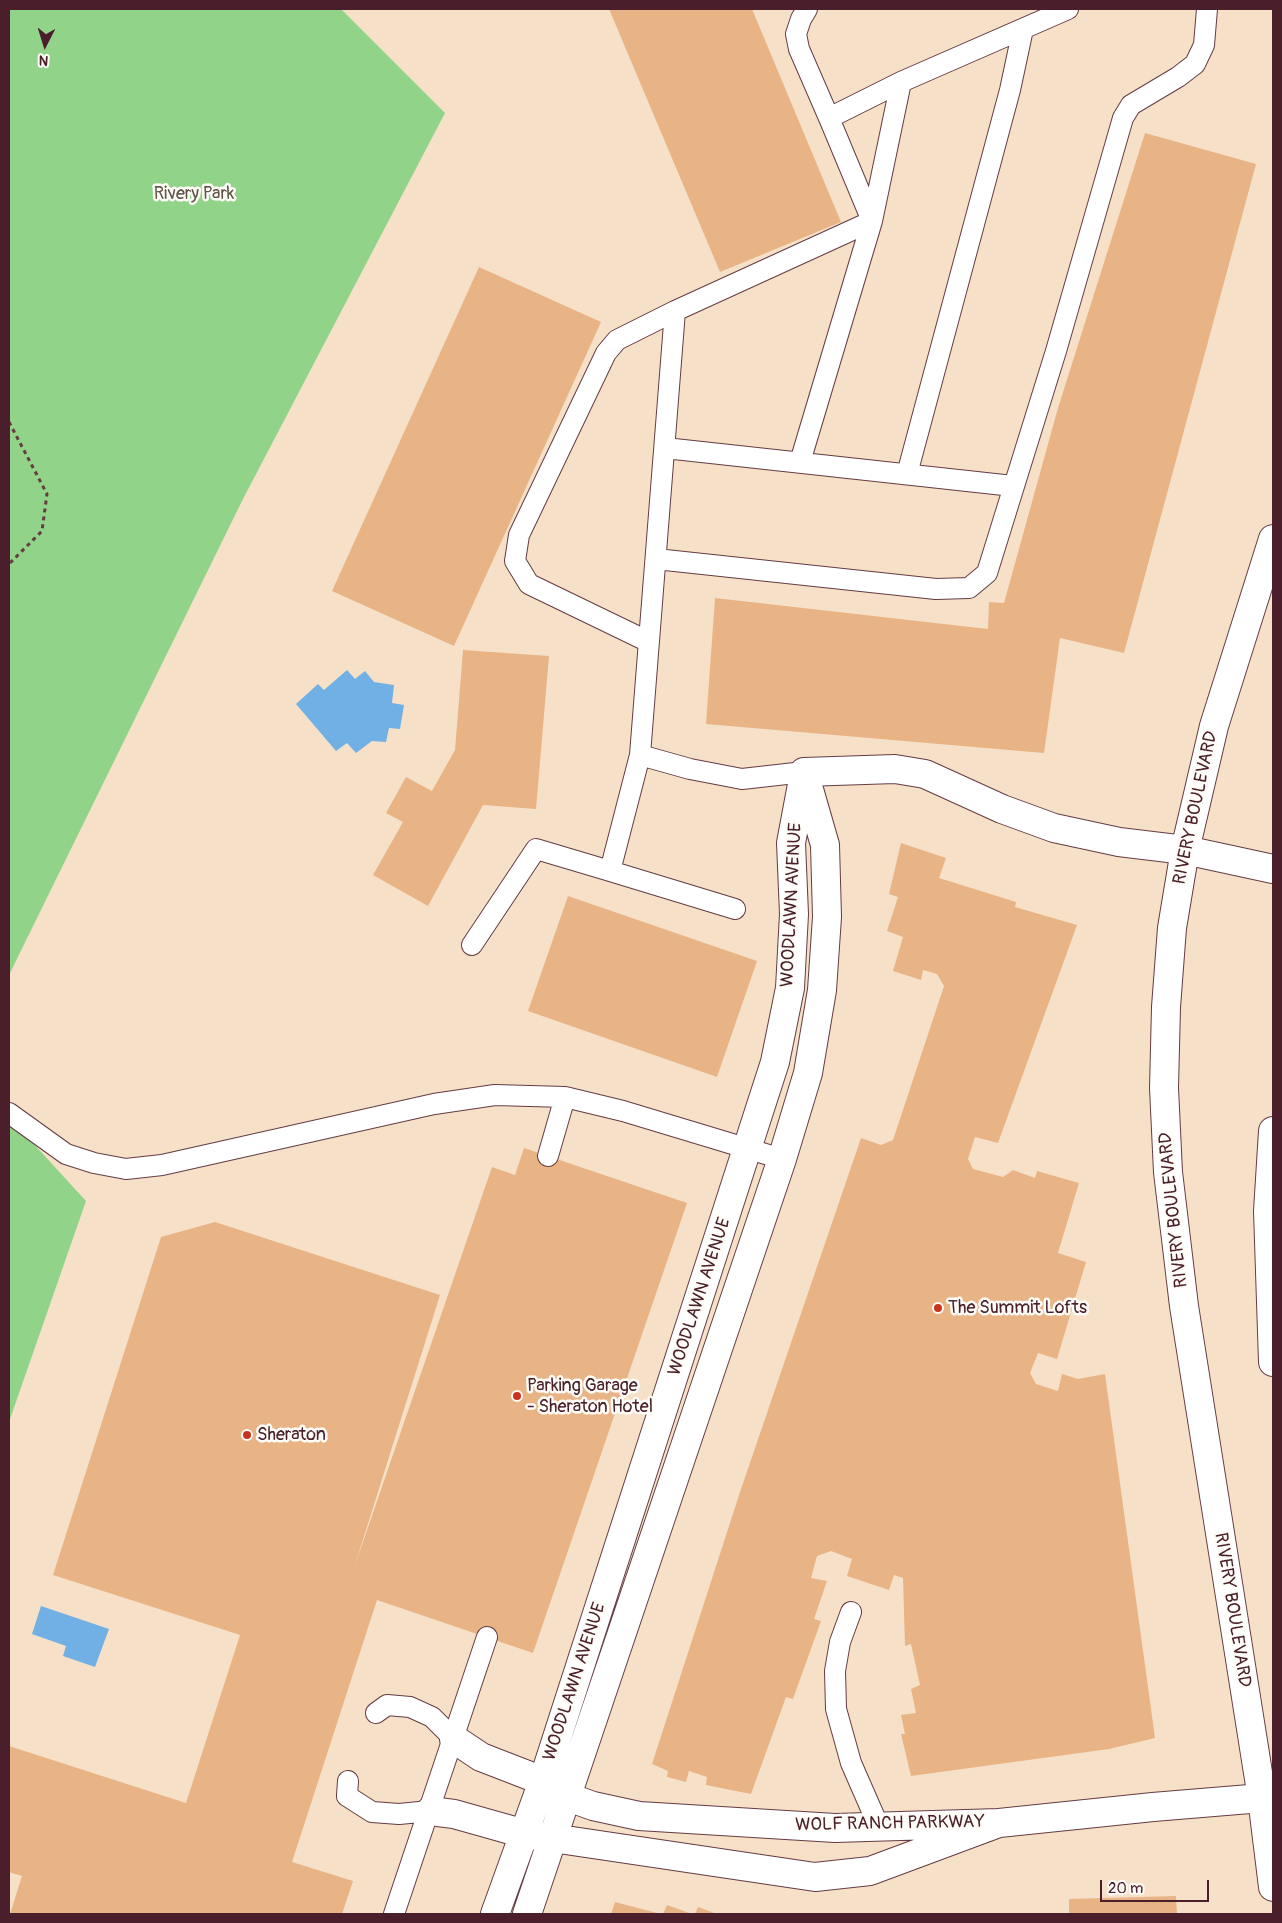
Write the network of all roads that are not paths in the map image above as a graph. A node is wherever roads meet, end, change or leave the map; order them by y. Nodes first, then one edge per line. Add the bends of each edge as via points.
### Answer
1 (807, 9) edge
2 (1068, 9) edge
3 (1207, 9) edge
4 (1023, 29) junction
5 (901, 82) junction
6 (829, 118) junction
7 (872, 221) junction
8 (675, 311) junction
9 (665, 448) junction
10 (800, 462) junction
11 (907, 474) junction
12 (1013, 486) junction
13 (1273, 539) edge
14 (656, 559) junction
15 (649, 642) junction
16 (640, 755) junction
17 (804, 772) junction
18 (1185, 850) junction
19 (1273, 869) edge
20 (610, 871) junction
21 (735, 909) dead end
22 (472, 945) dead end
23 (565, 1097) junction
24 (9, 1113) edge
25 (1273, 1131) edge
26 (748, 1149) junction
27 (548, 1156) dead end
28 (782, 1159) junction
29 (1273, 1362) edge
30 (851, 1612) dead end
31 (487, 1637) dead end
32 (376, 1713) dead end
33 (454, 1739) junction
34 (348, 1781) dead end
35 (543, 1781) junction
36 (568, 1796) junction
37 (1267, 1798) edge
38 (430, 1811) junction
39 (999, 1823) junction
40 (879, 1827) junction
41 (524, 1834) junction
42 (553, 1837) junction
43 (1273, 1887) edge
44 (394, 1914) edge
45 (495, 1914) edge
46 (527, 1914) edge

1 - 6 lane via 796,34
2 - 4 lane
3 - 12 lane via 1204,45 1195,64 1131,105 1123,118 1056,351
4 - 5 lane
4 - 11 lane
5 - 6 lane
5 - 7 lane
6 - 7 lane
7 - 8 lane
7 - 10 lane
8 - 9 lane
8 - 15 lane via 617,340 606,353 519,535 515,561 530,584
9 - 10 lane
9 - 14 lane
10 - 11 lane
11 - 12 lane
12 - 14 lane via 987,574 969,588 936,589
13 - 18 street, RIVERY BOULEVARD via 1214,726
14 - 15 lane
15 - 16 lane
16 - 17 lane via 742,779
16 - 20 lane
17 - 18 street via 895,769 925,774 1002,809 1054,828 1119,842
17 - 26 street, WOODLAWN AVENUE via 791,843 794,914 790,988 775,1062
17 - 28 street, WOODLAWN AVENUE via 825,845 827,918 822,990 808,1073
18 - 19 street
18 - 37 street, RIVERY BOULEVARD via 1172,928 1166,1007 1164,1088 1168,1172 1184,1306
20 - 21 lane
20 - 22 lane via 536,849
23 - 24 lane via 495,1095 434,1104 162,1165 126,1169 66,1154
23 - 26 lane
23 - 27 lane
25 - 29 street via 1268,1211
26 - 28 lane
26 - 35 street, WOODLAWN AVENUE
28 - 36 street, WOODLAWN AVENUE
30 - 40 lane via 840,1642 835,1671 836,1709 851,1763
31 - 33 lane
32 - 33 lane via 387,1705 410,1707 432,1717
33 - 35 street, WOLF RANCH PARKWAY via 481,1757
33 - 38 lane
34 - 38 lane via 347,1796 372,1812
35 - 36 street, WOLF RANCH PARKWAY
35 - 41 street, WOODLAWN AVENUE
36 - 40 street, WOLF RANCH PARKWAY via 593,1806 639,1816 835,1828
36 - 42 street, WOODLAWN AVENUE
37 - 39 street
37 - 43 street, RIVERY BOULEVARD
38 - 41 street, WOLF RANCH PARKWAY via 454,1814
38 - 44 lane
39 - 40 street, WOLF RANCH PARKWAY
39 - 42 street, WOLF RANCH PARKWAY via 870,1872 815,1877
41 - 42 street, WOLF RANCH PARKWAY
41 - 45 street, WOODLAWN AVENUE
42 - 46 street, WOODLAWN AVENUE

